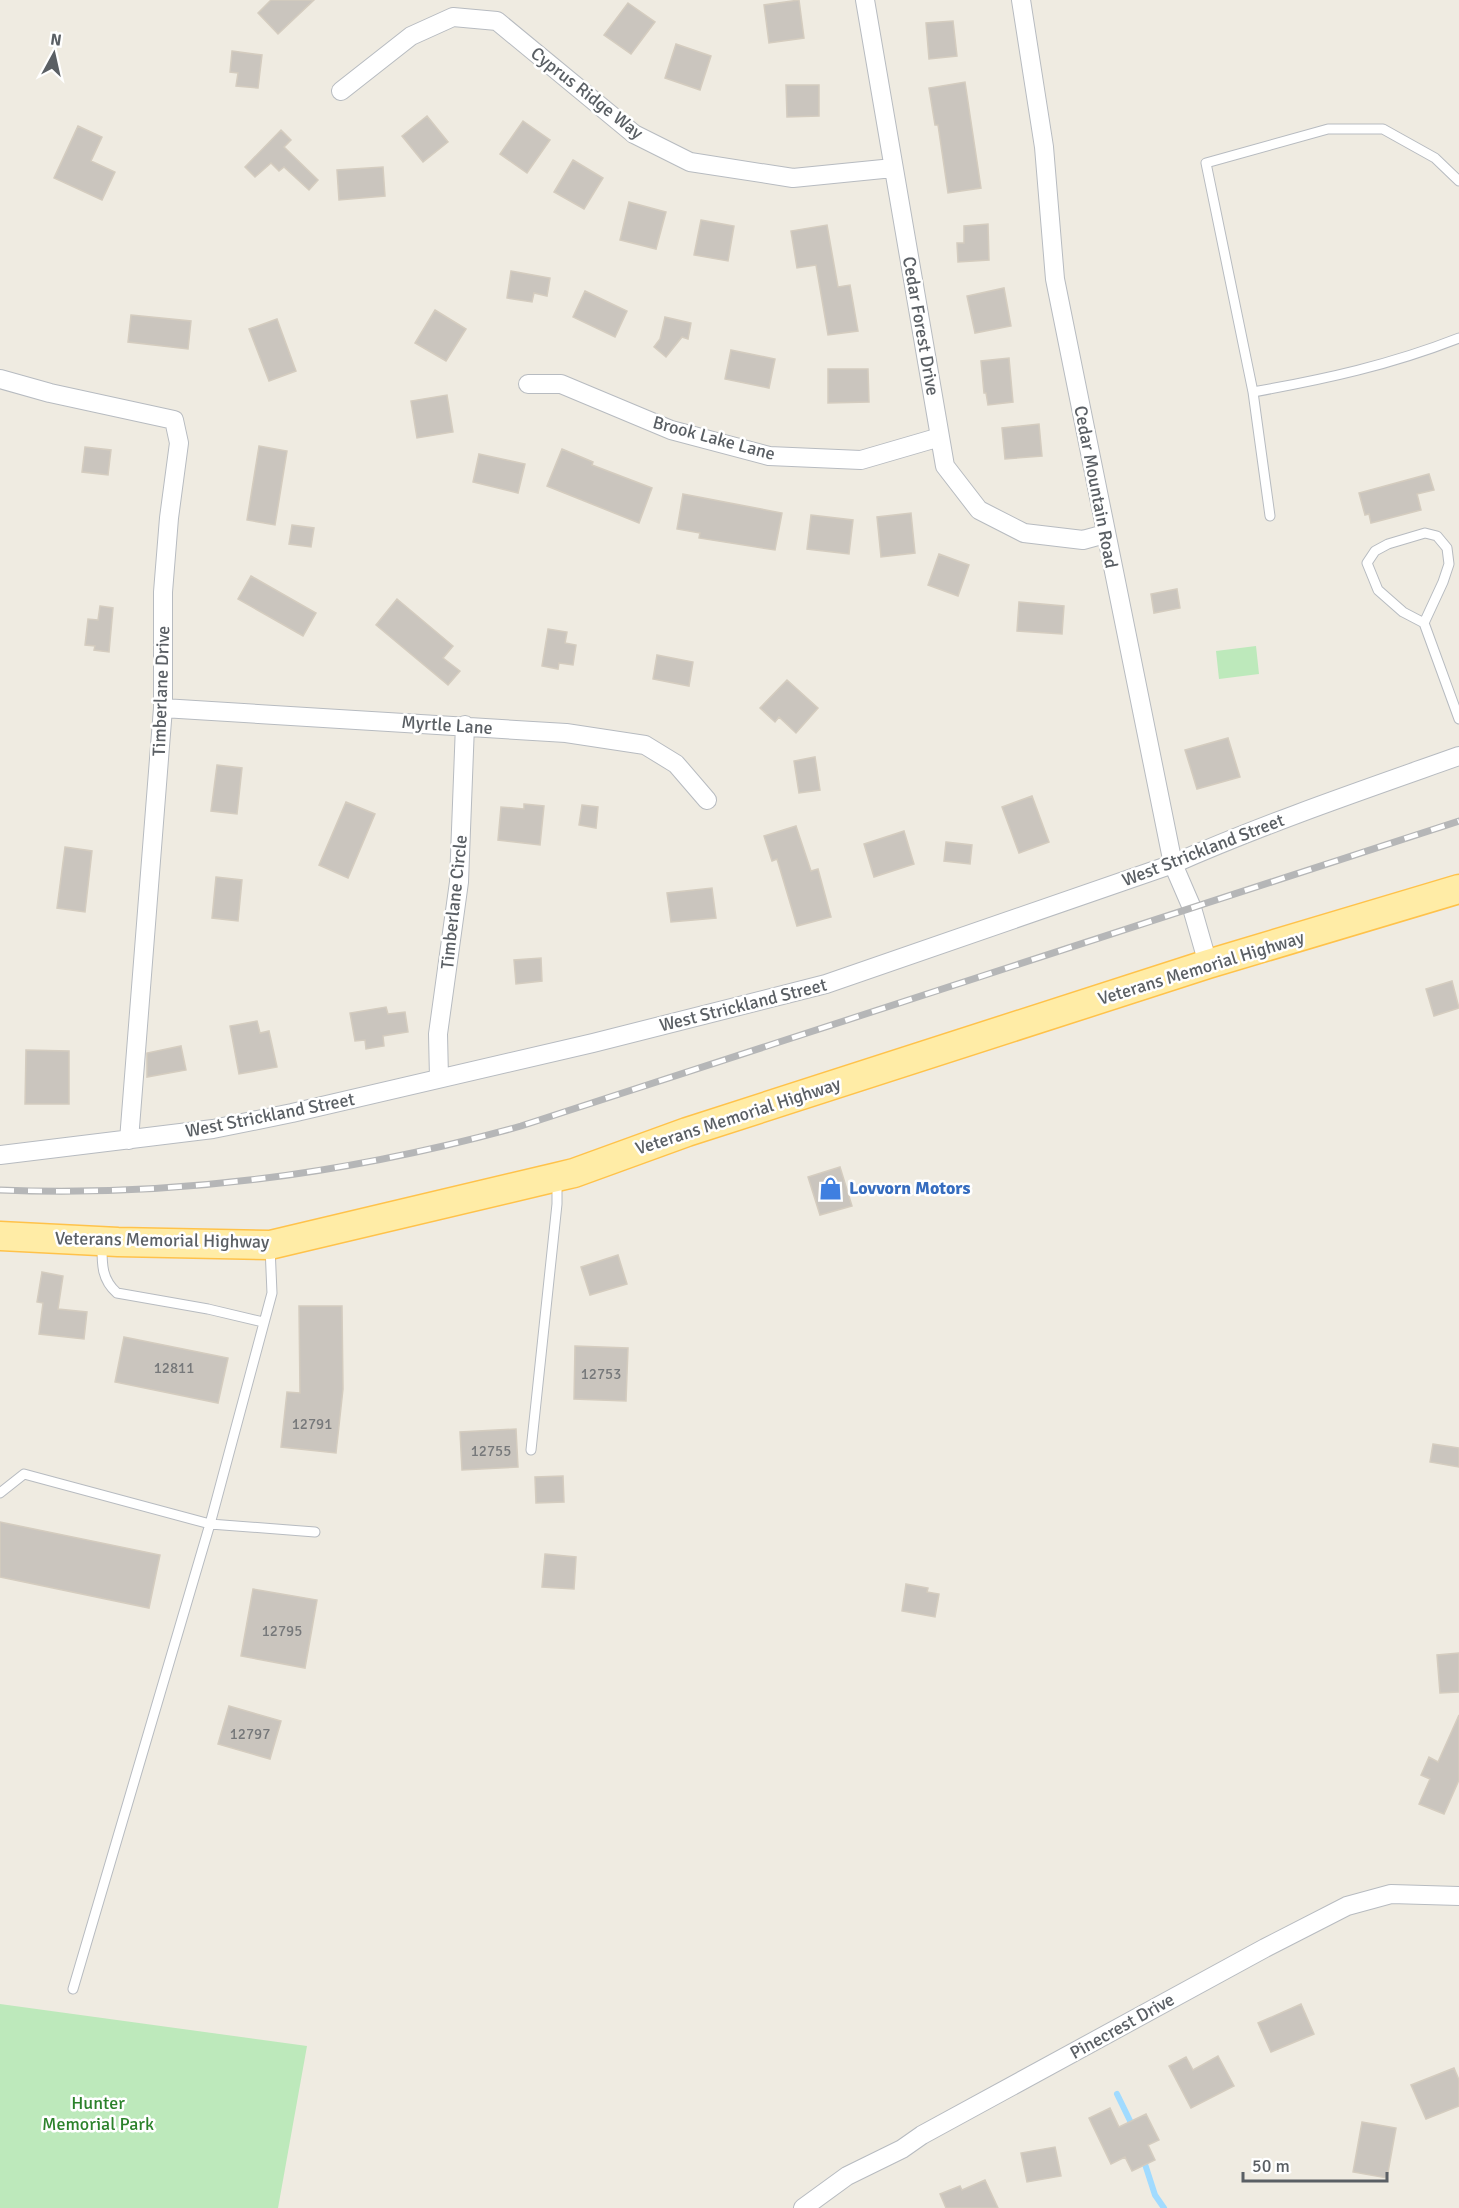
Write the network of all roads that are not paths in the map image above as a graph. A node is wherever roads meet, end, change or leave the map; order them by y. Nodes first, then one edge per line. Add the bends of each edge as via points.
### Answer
1 (865, 0) edge
2 (1021, 1) edge
3 (341, 91) dead end
4 (893, 168) junction
5 (1459, 181) edge
6 (1459, 338) edge
7 (0, 379) edge
8 (528, 384) dead end
9 (1253, 392) junction
10 (940, 437) junction
11 (1270, 516) dead end
12 (1105, 534) junction
13 (1424, 623) junction
14 (164, 708) junction
15 (1459, 719) edge
16 (465, 726) junction
17 (1459, 756) edge
18 (707, 800) dead end
19 (1173, 864) junction
20 (1459, 889) edge
21 (1208, 964) junction
22 (439, 1078) junction
23 (129, 1140) junction
24 (0, 1155) edge
25 (557, 1177) junction
26 (0, 1236) edge
27 (103, 1241) junction
28 (270, 1245) junction
29 (263, 1322) junction
30 (531, 1450) dead end
31 (0, 1493) edge
32 (210, 1524) junction
33 (315, 1532) dead end
34 (1459, 1896) edge
35 (73, 1989) dead end
36 (803, 2208) edge

1 - 4 street, Cedar Forest Drive
2 - 12 street, Cedar Mountain Road via 1044,147 1055,279
3 - 4 street, Cyprus Ridge Way via 411,36 453,17 497,21 634,134 690,162 793,178
4 - 10 street, Cedar Forest Drive
5 - 9 lane via 1435,158 1383,129 1328,129 1206,163
6 - 9 lane via 1384,365
7 - 14 street, Timberlane Drive via 174,420 178,443 163,592
8 - 10 street, Brook Lake Lane via 561,384 671,430 769,456 861,460
9 - 11 lane
10 - 12 street, Cedar Forest Drive via 945,466 979,510 1024,533 1083,540
12 - 19 street, Cedar Mountain Road
13 - 13 lane via 1449,564 1447,548 1437,536 1425,533 1388,544 1375,551 1366,563 1378,590 1403,612
13 - 15 lane
14 - 16 street, Myrtle Lane
14 - 23 street, Timberlane Drive
16 - 18 street, Myrtle Lane via 566,732 645,745 676,764
16 - 22 street, Timberlane Circle via 459,882 438,1034
17 - 19 street, West Strickland Street via 1304,810
19 - 21 street, Cedar Mountain Road via 1192,908
19 - 22 street, West Strickland Street via 826,984
20 - 21 main road, Veterans Memorial Highway
21 - 25 main road, Veterans Memorial Highway
22 - 23 street, West Strickland Street via 258,1120
23 - 24 street, West Strickland Street
25 - 28 main road, Veterans Memorial Highway
25 - 30 lane
26 - 27 main road, Veterans Memorial Highway
27 - 28 main road, Veterans Memorial Highway
27 - 29 lane via 102,1267 108,1285 117,1293
28 - 29 lane via 272,1293
29 - 32 lane
31 - 32 lane via 24,1474
32 - 33 lane
32 - 35 lane
34 - 36 street, Pinecrest Drive via 1391,1894 1347,1906 847,2176

